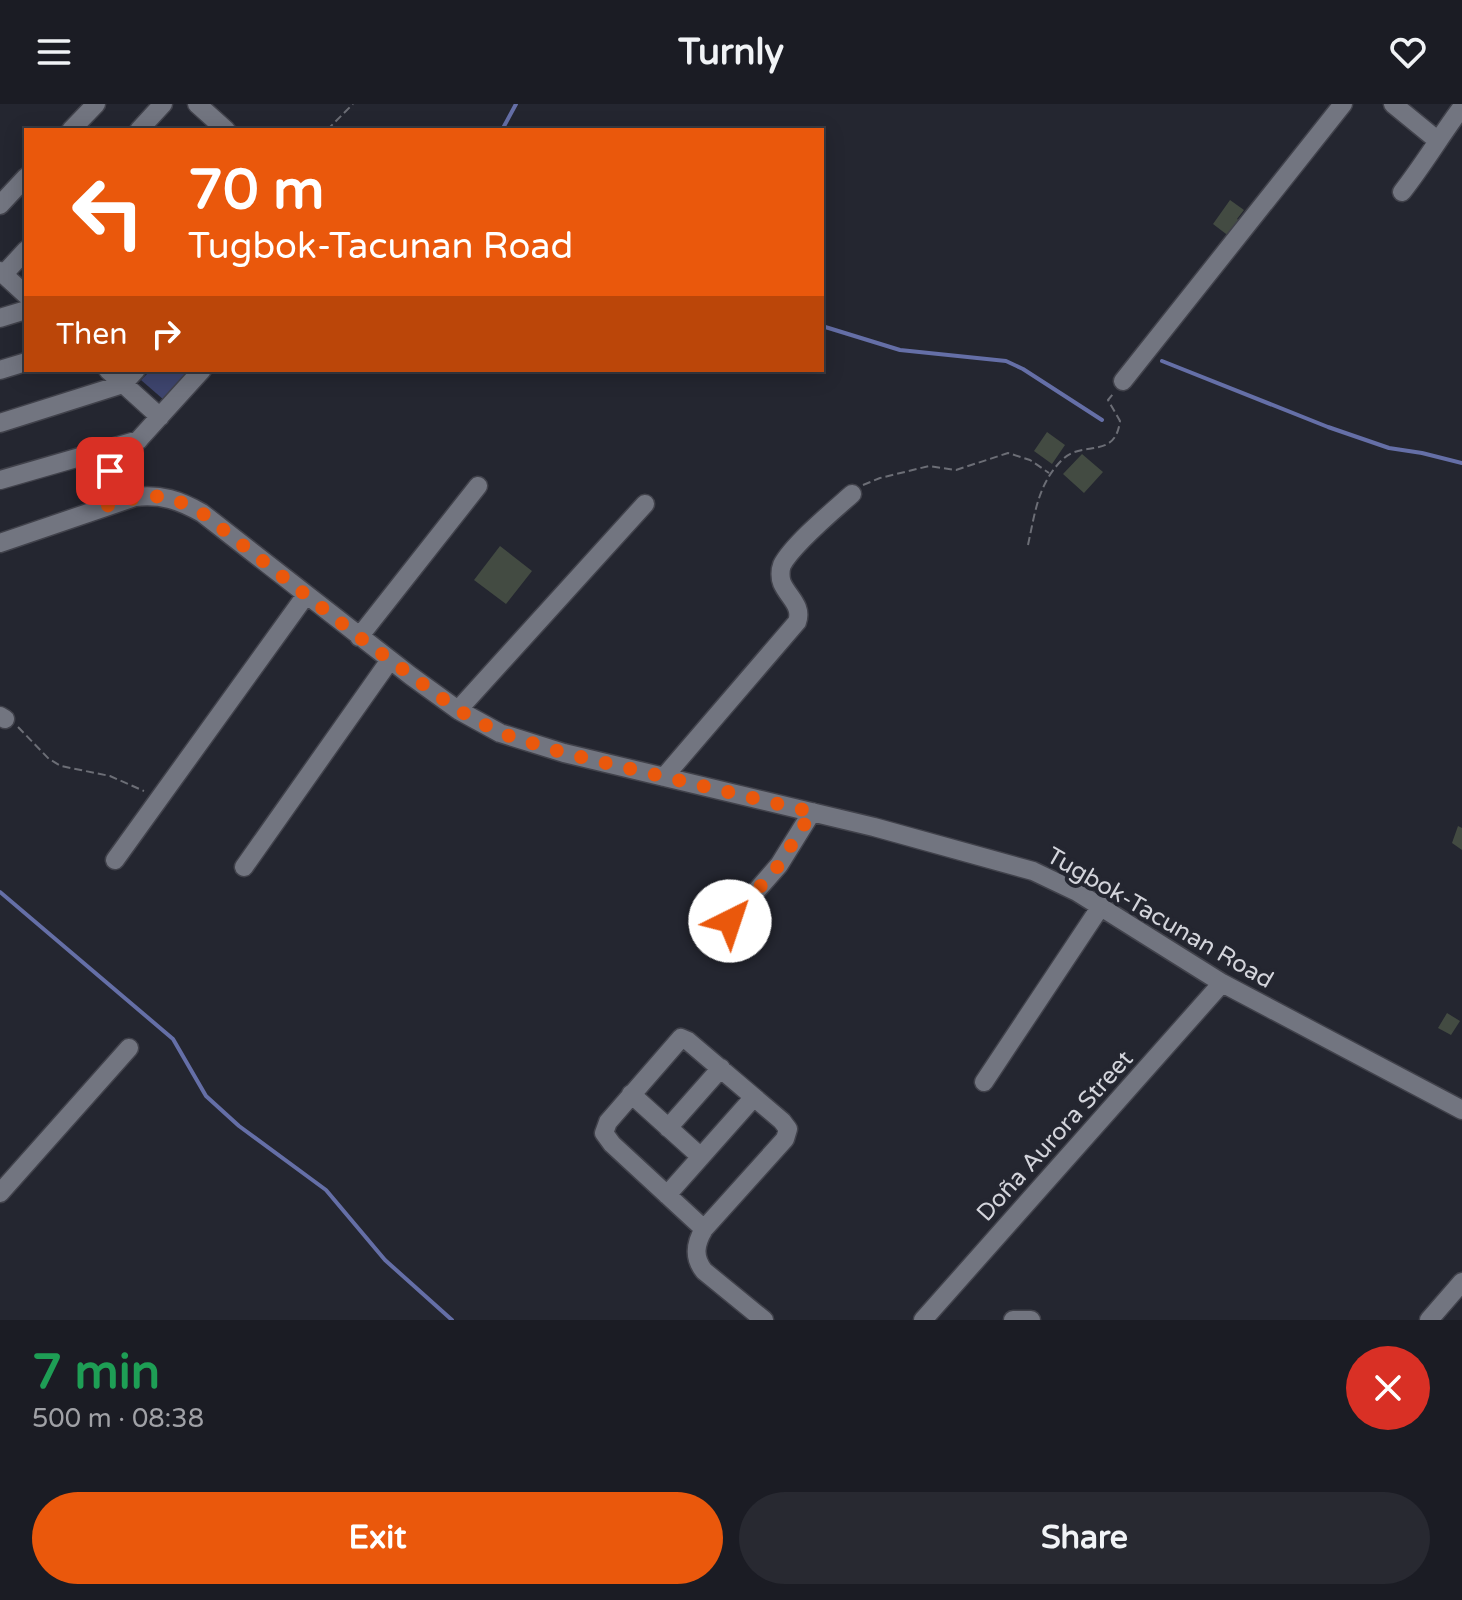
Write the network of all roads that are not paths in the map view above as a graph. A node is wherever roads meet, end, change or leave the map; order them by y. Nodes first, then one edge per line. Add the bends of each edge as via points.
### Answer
1 (96, 104) edge
2 (163, 104) edge
3 (197, 104) edge
4 (1343, 104) edge
5 (1393, 104) edge
6 (1462, 107) edge
7 (217, 127) edge
8 (73, 128) edge
9 (141, 128) edge
10 (1437, 140) junction
11 (24, 179) edge
12 (1402, 192) dead end
13 (0, 205) edge
14 (24, 252) edge
15 (2, 273) edge
16 (24, 293) edge
17 (24, 311) edge
18 (0, 318) edge
19 (24, 363) edge
20 (0, 370) edge
21 (200, 372) edge
22 (130, 377) edge
23 (1123, 381) dead end
24 (160, 417) junction
25 (0, 423) edge
26 (140, 439) junction
27 (0, 480) edge
28 (478, 486) dead end
29 (852, 494) road end
30 (645, 504) dead end
31 (99, 508) junction
32 (0, 543) edge
33 (306, 595) junction
34 (359, 637) junction
35 (390, 660) junction
36 (458, 710) junction
37 (664, 777) junction
38 (812, 812) junction
39 (115, 860) dead end
40 (244, 867) dead end
41 (1101, 906) junction
42 (730, 921) dead end
43 (1222, 983) junction
44 (129, 1048) dead end
45 (721, 1068) junction
46 (984, 1082) dead end
47 (631, 1094) junction
48 (754, 1097) junction
49 (1462, 1110) edge
50 (668, 1128) junction
51 (701, 1157) junction
52 (0, 1193) edge
53 (667, 1195) junction
54 (704, 1229) junction
55 (1462, 1282) edge
56 (764, 1320) edge
57 (923, 1320) edge
58 (1013, 1320) edge
59 (1031, 1320) edge
60 (1429, 1320) edge

1 - 8 street
2 - 9 street
3 - 7 street
4 - 23 street
5 - 10 street
6 - 10 street
10 - 12 street
11 - 13 street
14 - 15 street
15 - 16 street
17 - 18 street
19 - 20 street
21 - 24 street
22 - 24 street
22 - 25 street
24 - 26 street
26 - 27 street
26 - 31 street via 99,486
28 - 34 street
29 - 37 street via 782,566 782,582 797,607 797,622
30 - 36 street
31 - 32 street, Tugbok-Tacunan Road
31 - 33 street, Tugbok-Tacunan Road via 145,496 174,499 202,513
33 - 34 street, Tugbok-Tacunan Road
33 - 39 street
34 - 35 street, Tugbok-Tacunan Road
35 - 36 street, Tugbok-Tacunan Road
35 - 40 street
36 - 37 street, Tugbok-Tacunan Road via 525,742
37 - 38 street, Tugbok-Tacunan Road
38 - 41 street, Tugbok-Tacunan Road via 1011,862
38 - 42 street via 779,865
41 - 43 street, Tugbok-Tacunan Road
41 - 46 street
43 - 49 street, Tugbok-Tacunan Road
43 - 57 street, Doña Aurora Street
44 - 52 street
45 - 47 street via 681,1038
45 - 48 street
45 - 50 street
47 - 50 street
47 - 53 street via 604,1133
48 - 51 street
48 - 54 street via 788,1129 785,1139
50 - 51 street
51 - 53 street
53 - 54 street
54 - 56 street via 696,1246 698,1263
55 - 60 street
58 - 59 street

